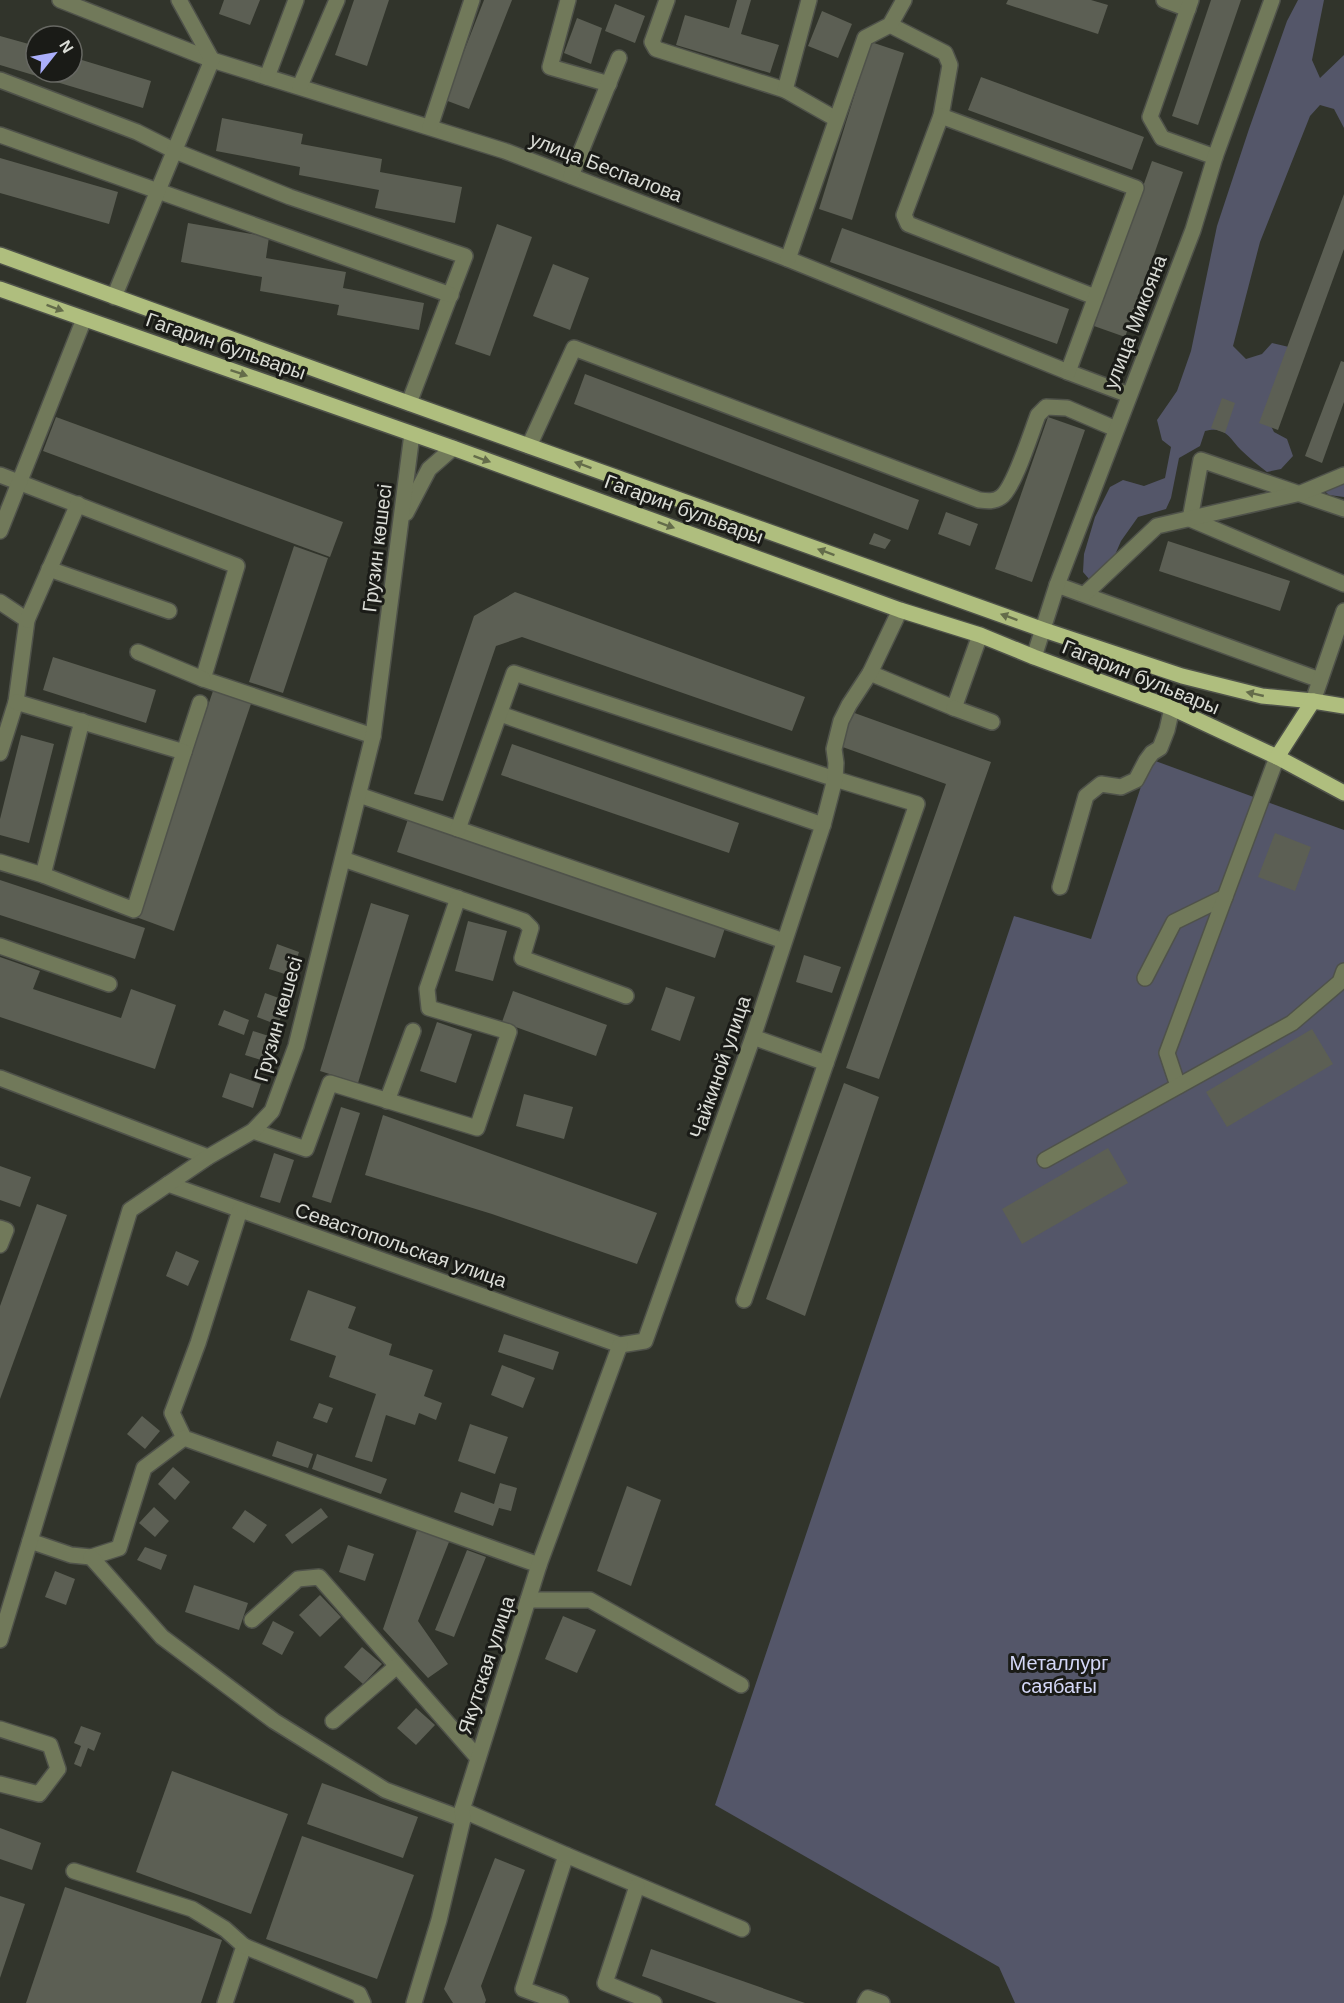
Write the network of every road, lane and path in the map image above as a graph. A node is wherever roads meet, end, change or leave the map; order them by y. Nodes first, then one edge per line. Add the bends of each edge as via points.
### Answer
1 (60, 0) edge
2 (179, 0) edge
3 (296, 0) edge
4 (337, 0) edge
5 (472, 0) edge
6 (568, 0) edge
7 (667, 0) edge
8 (809, 0) edge
9 (904, 0) edge
10 (1164, 0) edge
11 (1272, 0) edge
12 (1189, 4) edge
13 (890, 25) junction
14 (619, 58) dead end
15 (212, 60) junction
16 (267, 77) junction
17 (0, 80) edge
18 (609, 84) junction
19 (300, 86) junction
20 (785, 90) junction
21 (941, 116) junction
22 (836, 119) junction
23 (430, 127) junction
24 (0, 135) edge
25 (175, 151) junction
26 (1215, 157) junction
27 (572, 176) junction
28 (158, 191) junction
29 (0, 255) edge
30 (788, 259) junction
31 (0, 289) edge
32 (451, 295) junction
33 (114, 297) junction
34 (1095, 297) junction
35 (84, 319) junction
36 (1068, 372) junction
37 (1129, 394) junction
38 (413, 405) junction
39 (1116, 429) junction
40 (412, 434) junction
41 (529, 446) junction
42 (453, 448) junction
43 (0, 475) edge
44 (1344, 475) edge
45 (20, 482) junction
46 (1301, 493) junction
47 (78, 504) junction
48 (1344, 509) edge
49 (1190, 519) junction
50 (401, 524) junction
51 (0, 531) edge
52 (49, 569) junction
53 (1344, 584) edge
54 (1057, 585) junction
55 (1085, 594) junction
56 (0, 602) edge
57 (900, 610) junction
58 (1344, 610) edge
59 (169, 611) dead end
60 (27, 620) junction
61 (1044, 630) junction
62 (980, 635) junction
63 (1338, 647) edge
64 (138, 652) dead end
65 (1035, 657) junction
66 (870, 673) junction
67 (203, 679) junction
68 (1320, 680) junction
69 (1313, 700) junction
70 (16, 702) junction
71 (200, 703) dead end
72 (1344, 706) edge
73 (954, 708) junction
74 (1172, 708) junction
75 (500, 714) junction
76 (82, 721) junction
77 (992, 722) dead end
78 (373, 736) junction
79 (184, 752) junction
80 (0, 753) edge
81 (1277, 757) junction
82 (836, 779) junction
83 (1344, 793) edge
84 (359, 795) junction
85 (823, 825) junction
86 (458, 829) junction
87 (343, 859) junction
88 (0, 862) edge
89 (43, 875) junction
90 (1060, 887) dead end
91 (1225, 897) junction
92 (458, 898) junction
93 (784, 941) junction
94 (0, 946) edge
95 (1344, 971) edge
96 (1145, 978) dead end
97 (109, 984) dead end
98 (626, 996) dead end
99 (413, 1031) dead end
100 (753, 1037) junction
101 (826, 1063) junction
102 (0, 1078) edge
103 (1178, 1086) junction
104 (387, 1101) junction
105 (254, 1131) junction
106 (208, 1157) junction
107 (1045, 1160) dead end
108 (168, 1184) junction
109 (240, 1210) junction
110 (0, 1228) edge
111 (0, 1245) edge
112 (744, 1300) dead end
113 (620, 1345) junction
114 (184, 1438) junction
115 (30, 1541) junction
116 (92, 1557) junction
117 (539, 1565) junction
118 (528, 1600) junction
119 (252, 1620) dead end
120 (0, 1640) edge
121 (398, 1666) junction
122 (741, 1685) dead end
123 (333, 1721) dead end
124 (0, 1729) edge
125 (478, 1758) junction
126 (0, 1784) edge
127 (463, 1814) junction
128 (566, 1855) junction
129 (74, 1871) dead end
130 (638, 1886) junction
131 (742, 1929) dead end
132 (244, 1946) junction
133 (225, 2003) edge
134 (363, 2003) edge
135 (414, 2003) edge
136 (561, 2003) edge
137 (654, 2003) edge
138 (865, 2003) edge
139 (882, 2003) edge

1 - 15 street, улица Беспалова
2 - 15 street
3 - 16 street
4 - 19 street
5 - 23 street
6 - 18 street via 550,67
7 - 20 street via 652,42 656,49
8 - 20 street
9 - 13 street
10 - 12 street
11 - 26 street, улица Микояна
12 - 26 street via 1150,117 1162,138
13 - 21 street via 945,53 950,65
13 - 22 street via 865,38
14 - 18 street
15 - 16 street, улица Беспалова
15 - 25 street
16 - 19 street, улица Беспалова
17 - 25 street via 137,132
18 - 27 street
19 - 23 street, улица Беспалова
20 - 22 street
21 - 34 street via 904,216 908,224
21 - 34 street via 1136,188
22 - 30 street
23 - 27 street, улица Беспалова
24 - 28 street
25 - 28 street
25 - 32 street via 290,198 465,256
26 - 37 street, улица Микояна via 1193,230
27 - 30 street, улица Беспалова
28 - 32 street
28 - 33 street
29 - 33 main road, Гагарин бульвары
30 - 36 street, улица Беспалова
31 -> 35 main road, Гагарин бульвары
32 - 38 street
33 - 38 main road, Гагарин бульвары
34 - 36 street
35 -> 40 main road, Гагарин бульвары
35 - 45 street
36 - 37 street, улица Беспалова
37 - 39 street, улица Микояна
38 - 40 main road
38 - 41 main road, Гагарин бульвары
39 - 41 street via 1067,408 1046,407 1038,416 1004,496 994,501 979,500 574,348
39 - 54 street, улица Микояна
40 - 42 main road, Гагарин бульвары
40 - 50 street, Грузин көшесі
61 -> 41 main road, Гагарин бульвары
42 - 50 street via 429,469
42 -> 57 main road, Гагарин бульвары
43 - 45 street
44 - 46 street
45 - 47 street
45 - 51 street
46 - 48 street
46 - 49 street
46 - 49 street via 1201,460
47 - 52 street
47 - 67 street via 237,566
49 - 53 street
49 - 55 street via 1157,526
50 - 78 street, Грузин көшесі
52 - 59 street
52 - 60 street
54 - 55 street
54 - 61 street, улица Микояна
55 - 68 street
56 - 60 street
57 - 62 main road, Гагарин бульвары
57 - 66 street, Чайкиной улица
58 - 63 street
60 - 70 street
61 - 65 street, улица Микояна
69 -> 61 main road, Гагарин бульвары via 1262,696 1182,676
62 - 65 main road, Гагарин бульвары
62 - 73 street
63 - 68 street
64 - 67 street
65 - 74 main road, Гагарин бульвары
66 - 73 street
66 - 82 street, Чайкиной улица via 841,721 834,750
67 - 78 street
68 - 69 street
69 - 72 main road, Гагарин бульвары
69 - 81 main road
70 - 76 street
70 - 80 street
71 - 79 street
73 - 77 street
74 - 81 main road, Гагарин бульвары
74 - 90 street via 1160,748 1152,753 1136,780 1121,787 1101,784 1086,796
75 - 82 street via 514,673
75 - 85 street
75 - 86 street
76 - 79 street
76 - 89 street
78 - 84 street, Грузин көшесі
79 - 89 street via 134,910
81 - 83 main road, Гагарин бульвары
81 - 91 street
82 - 85 street, Чайкиной улица
82 - 101 street via 917,804
84 - 86 street
84 - 87 street, Грузин көшесі
85 - 93 street, Чайкиной улица
86 - 93 street
87 - 92 street
87 - 105 street, Грузин көшесі via 296,1046 272,1111
88 - 89 street
91 - 96 street via 1174,922
91 - 103 street via 1167,1053
92 - 98 street via 524,921 531,928 522,958
92 - 104 street via 427,989 429,1008 509,1032 477,1128
93 - 100 street, Чайкиной улица
94 - 97 street
95 - 103 street via 1340,982 1292,1023
99 - 104 street
100 - 101 street
100 - 113 street, Чайкиной улица via 645,1341
101 - 112 street
102 - 106 street
103 - 107 street
104 - 105 street via 330,1083 306,1149
105 - 106 street, Грузин көшесі
106 - 108 street, Грузин көшесі
108 - 109 street, Севастопольская улица
108 - 115 street, Грузин көшесі via 130,1210
109 - 113 street, Севастопольская улица
109 - 114 street via 172,1413
110 - 111 street via 6,1230
113 - 117 street, Якутская улица
114 - 116 street via 144,1468 119,1548
114 - 117 street
115 - 116 street via 70,1555
115 - 120 street, Грузин көшесі
116 - 127 street via 162,1637 274,1721 385,1790
117 - 118 street, Якутская улица
118 - 122 street via 590,1600
118 - 125 street, Якутская улица
119 - 121 street via 298,1580 319,1577
121 - 123 street
121 - 125 street
124 - 126 street via 50,1745 58,1769 39,1794
125 - 127 street, Якутская улица
127 - 128 street
127 - 135 street, Якутская улица via 439,1920
128 - 130 street
128 - 136 street via 523,1989
129 - 132 street via 192,1909
130 - 131 street
130 - 137 street via 605,1983
132 - 133 street
132 - 134 street via 359,1994
138 - 139 street via 868,1998

